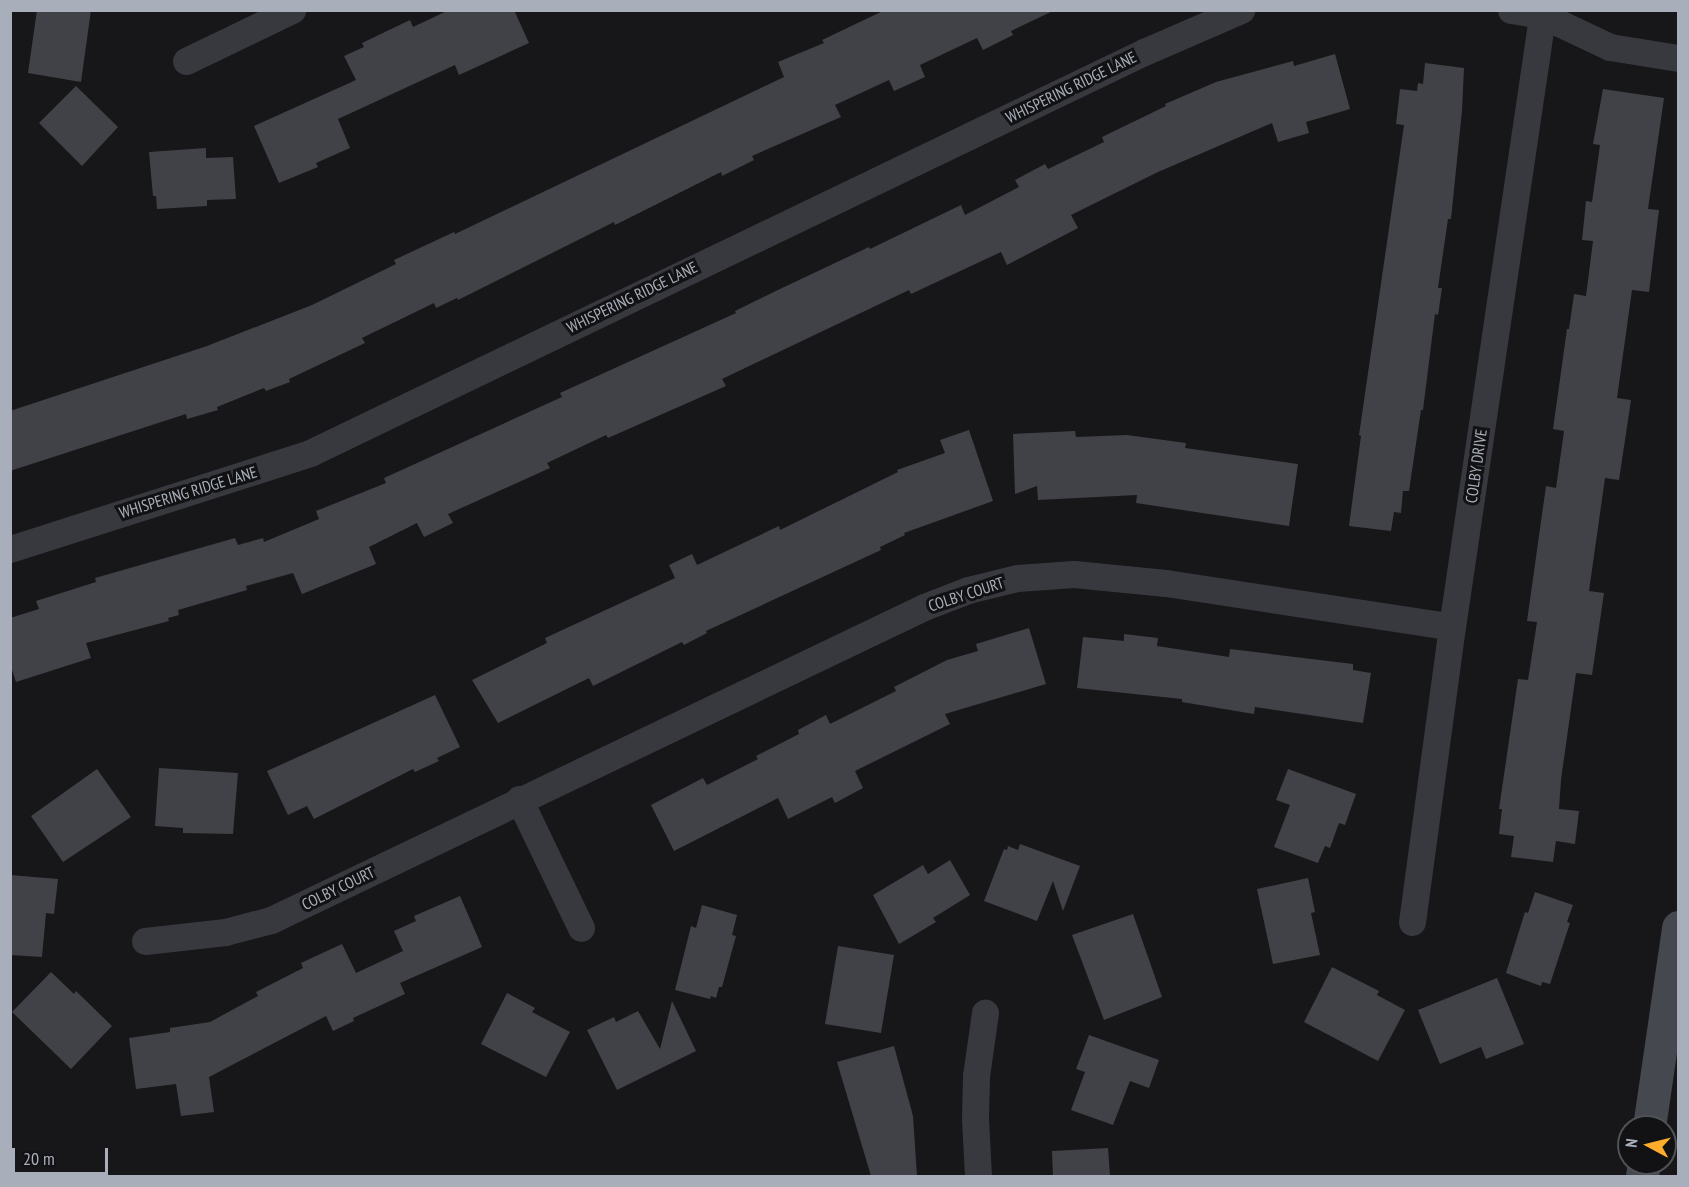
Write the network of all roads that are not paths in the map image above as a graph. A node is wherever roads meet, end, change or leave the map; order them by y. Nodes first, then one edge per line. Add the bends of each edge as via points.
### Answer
1 (292, 10) edge
2 (1240, 10) edge
3 (1511, 10) edge
4 (1550, 12) edge
5 (1678, 57) edge
6 (186, 61) dead end
7 (10, 549) edge
8 (1452, 627) junction
9 (519, 799) junction
10 (1412, 922) dead end
11 (1678, 927) edge
12 (581, 928) dead end
13 (145, 940) dead end
14 (985, 1013) dead end
15 (1651, 1115) edge
16 (978, 1176) edge

1 - 6 street
2 - 7 street, WHISPERING RIDGE LANE via 1144,52 310,453
3 - 4 street
4 - 5 street via 1610,47
4 - 8 street, COLBY DRIVE
8 - 9 street, COLBY COURT via 1166,583 1074,574 1017,578 968,590 924,607
8 - 10 street, COLBY DRIVE
9 - 12 street
9 - 13 street, COLBY COURT via 271,920 225,932
11 - 15 main road
14 - 16 street via 976,1087

